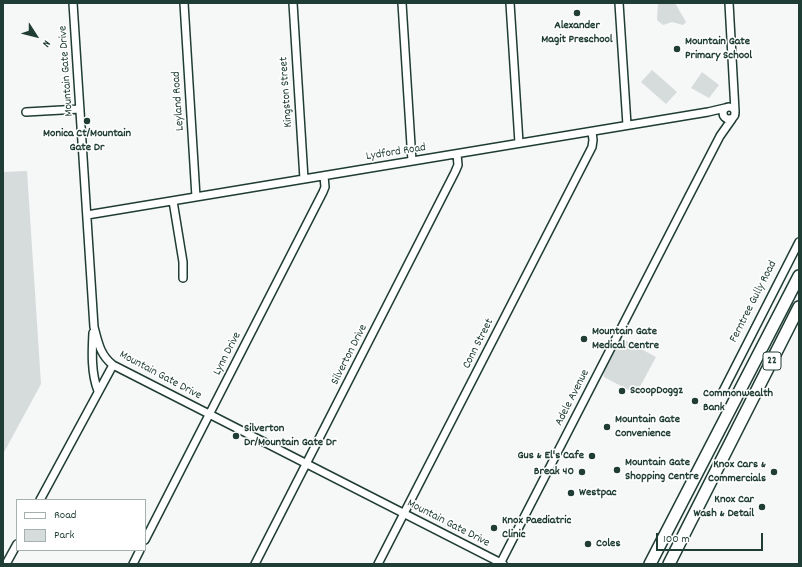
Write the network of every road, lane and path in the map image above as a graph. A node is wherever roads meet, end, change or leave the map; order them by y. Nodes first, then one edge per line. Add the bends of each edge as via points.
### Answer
1 (73, 3) edge
2 (184, 3) edge
3 (293, 3) edge
4 (402, 3) edge
5 (510, 3) edge
6 (619, 3) edge
7 (729, 3) edge
8 (80, 109) junction
9 (727, 111) junction
10 (26, 112) dead end
11 (627, 125) junction
12 (592, 132) junction
13 (720, 136) junction
14 (519, 143) junction
15 (457, 154) junction
16 (412, 161) junction
17 (324, 176) junction
18 (304, 179) junction
19 (196, 197) junction
20 (173, 201) junction
21 (87, 215) junction
22 (799, 242) edge
23 (799, 255) edge
24 (791, 258) junction
25 (799, 276) edge
26 (183, 278) dead end
27 (799, 307) edge
28 (94, 327) junction
29 (763, 347) junction
30 (776, 354) junction
31 (113, 365) junction
32 (732, 374) junction
33 (740, 390) junction
34 (723, 391) dead end
35 (98, 392) junction
36 (210, 414) junction
37 (307, 464) junction
38 (41, 499) edge
39 (404, 513) junction
40 (146, 538) edge
41 (16, 546) edge
42 (140, 551) edge
43 (6, 564) edge
44 (133, 564) edge
45 (255, 564) edge
46 (378, 564) edge
47 (501, 564) edge
48 (650, 564) edge
49 (669, 564) edge

1 - 8 street, Mountain Gate Drive
2 - 19 street, Leyland Road
3 - 18 street, Kingston Street
4 - 16 street
5 - 14 street
6 - 11 street
7 - 9 street, Adele Avenue via 735,89
8 - 10 street
8 - 21 street, Mountain Gate Drive
9 - 11 street, Lydford Road
9 - 13 street, Adele Avenue
9 - 13 street, Adele Avenue via 735,116
11 - 12 street, Lydford Road
12 - 14 street, Lydford Road
12 - 39 street, Conn Street via 592,146
13 - 47 street, Adele Avenue
14 - 15 street, Lydford Road
15 - 16 street, Lydford Road
15 - 37 street, Silverton Drive via 458,165 455,172
16 - 17 street, Lydford Road
17 - 18 street, Lydford Road
17 - 36 street, Lynn Drive via 324,192
18 - 19 street, Lydford Road
19 - 20 street, Lydford Road
20 - 21 street, Lydford Road
20 - 26 street via 183,262
21 - 28 street, Mountain Gate Drive
22 - 24 street, Ferntree Gully Road
23 - 24 street
24 - 32 street, Ferntree Gully Road
25 - 29 main road, 22
27 - 30 main road, 22
28 - 31 street, Mountain Gate Drive via 102,353
28 - 35 street via 92,350
29 - 30 main road
29 - 33 main road, 22
30 - 49 main road, 22
31 - 35 street
31 - 36 street, Mountain Gate Drive
32 - 33 street
32 - 34 street, Ferntree Gully Road
33 - 48 main road, 22
35 - 38 street
36 - 37 street, Mountain Gate Drive
36 - 40 street, Lynn Drive
37 - 39 street, Mountain Gate Drive
37 - 45 street, Silverton Drive
39 - 46 street, Conn Street
39 - 47 street, Mountain Gate Drive
41 - 43 street
42 - 44 street

